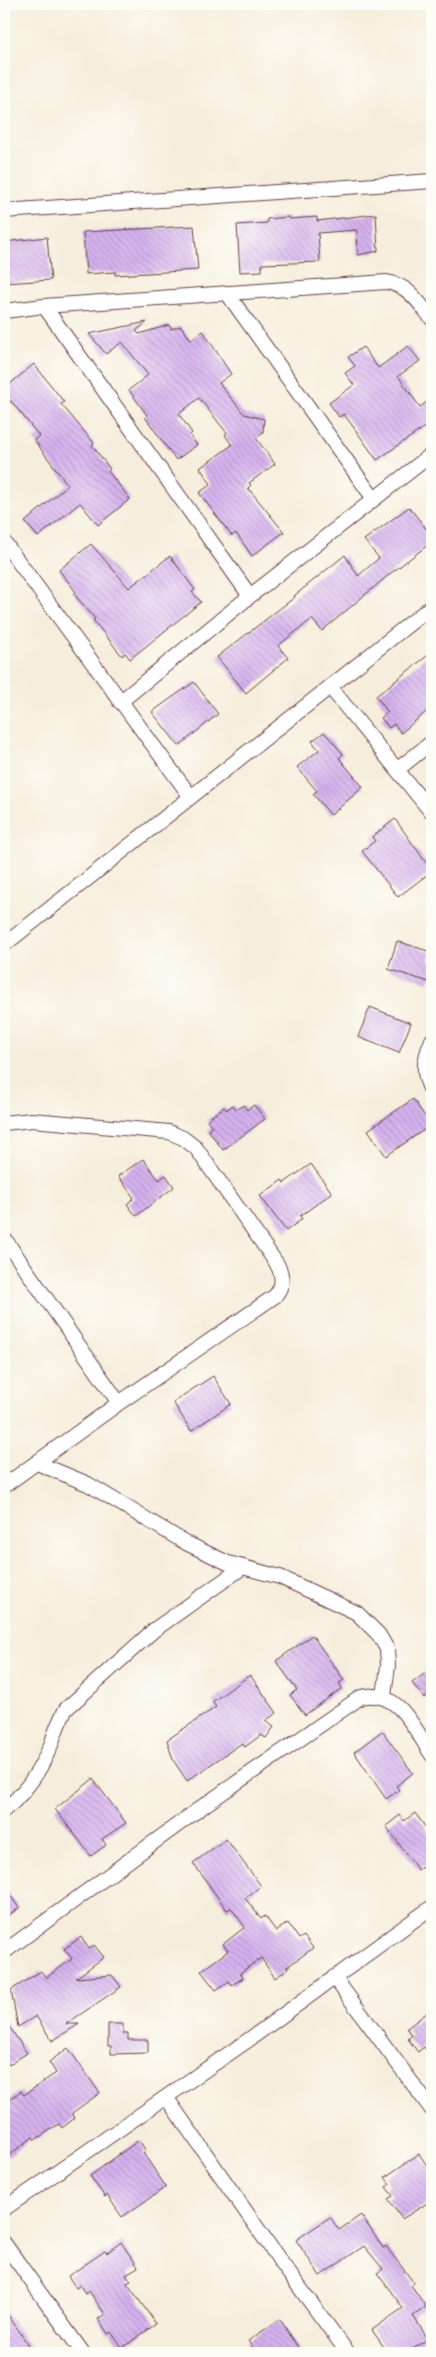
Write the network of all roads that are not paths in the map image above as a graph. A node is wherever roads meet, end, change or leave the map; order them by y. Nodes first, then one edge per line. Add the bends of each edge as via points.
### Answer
1 (432, 181) edge
2 (4, 211) edge
3 (227, 293) junction
4 (44, 306) junction
5 (4, 311) edge
6 (432, 319) edge
7 (432, 454) edge
8 (374, 499) junction
9 (4, 542) edge
10 (250, 596) junction
11 (432, 606) edge
12 (330, 687) junction
13 (120, 702) junction
14 (432, 742) edge
15 (398, 769) junction
16 (192, 797) junction
17 (432, 813) edge
18 (4, 945) edge
19 (432, 1040) edge
20 (432, 1092) edge
21 (4, 1123) edge
22 (4, 1238) edge
23 (118, 1403) junction
24 (37, 1463) junction
25 (4, 1486) edge
26 (243, 1567) junction
27 (384, 1696) junction
28 (432, 1755) edge
29 (4, 1810) edge
30 (432, 1907) edge
31 (4, 1952) edge
32 (334, 1977) junction
33 (166, 2097) junction
34 (432, 2110) edge
35 (4, 2209) edge
36 (4, 2243) edge
37 (83, 2353) edge
38 (348, 2353) edge

1 - 2 street
3 - 4 street
3 - 6 street via 386,282 408,290
3 - 8 street
4 - 5 street
4 - 10 street
7 - 8 street
8 - 10 street
9 - 13 street
10 - 13 street
11 - 12 street
12 - 15 street
12 - 16 street
13 - 16 street
14 - 15 street
15 - 17 street
16 - 18 street
19 - 20 street via 424,1058 424,1070
21 - 23 street via 50,1121 169,1132 183,1138 196,1148 282,1274 280,1290 275,1296
22 - 23 street
23 - 24 street
24 - 25 street
24 - 26 street via 88,1484 186,1543
26 - 27 street via 280,1577 357,1613 379,1635 386,1649 388,1666
26 - 29 street via 154,1630 66,1709 31,1783
27 - 28 street via 405,1714
27 - 31 street via 361,1697 343,1708
30 - 32 street
32 - 33 street
32 - 34 street
33 - 35 street
33 - 38 street via 283,2266
36 - 37 street

